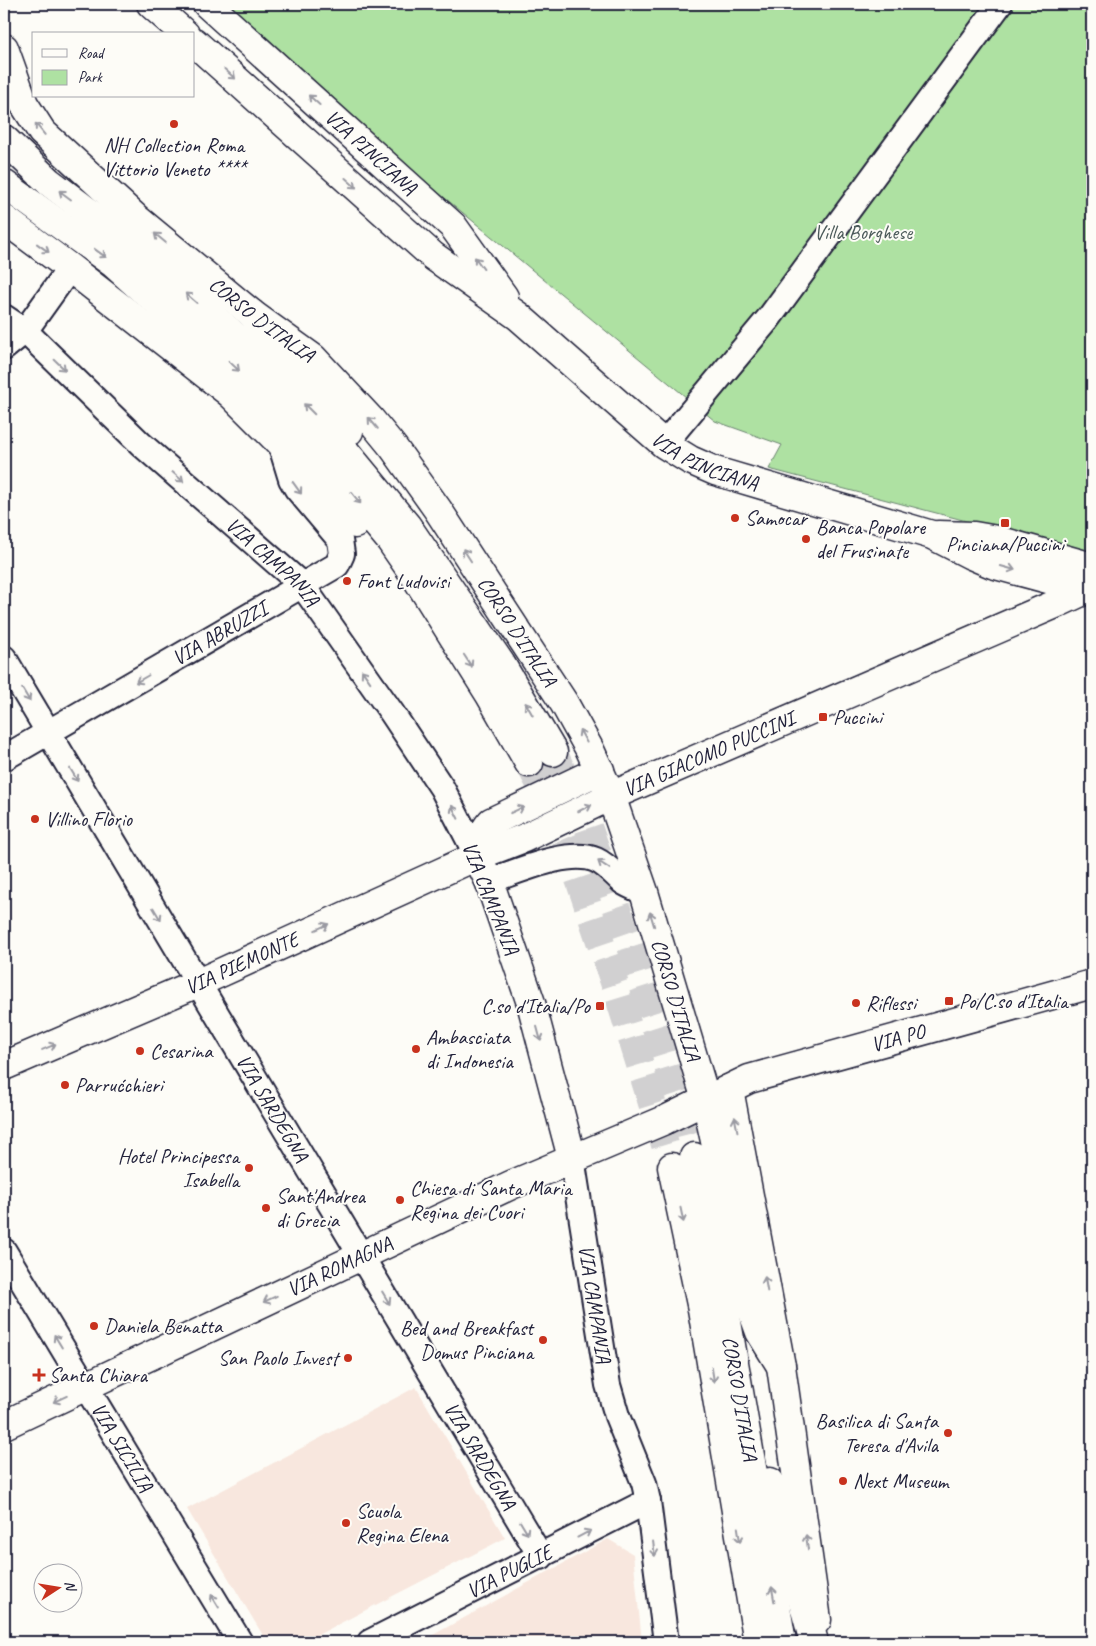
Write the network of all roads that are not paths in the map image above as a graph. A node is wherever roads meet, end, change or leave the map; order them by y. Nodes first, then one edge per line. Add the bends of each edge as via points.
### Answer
1 (151, 4) edge
2 (207, 4) edge
3 (1000, 4) edge
4 (182, 32) edge
5 (195, 43) edge
6 (4, 48) edge
7 (4, 122) edge
8 (12, 147) edge
9 (4, 184) edge
10 (4, 219) edge
11 (70, 268) junction
12 (143, 290) junction
13 (252, 314) junction
14 (518, 316) junction
15 (4, 317) edge
16 (25, 331) junction
17 (4, 348) edge
18 (231, 394) junction
19 (280, 443) junction
20 (664, 444) junction
21 (407, 526) junction
22 (1091, 584) edge
23 (302, 585) junction
24 (442, 620) junction
25 (4, 658) edge
26 (49, 733) junction
27 (4, 758) edge
28 (600, 770) junction
29 (611, 796) junction
30 (477, 856) junction
31 (489, 881) junction
32 (644, 892) junction
33 (198, 983) junction
34 (1092, 984) edge
35 (4, 1066) edge
36 (718, 1095) junction
37 (572, 1158) junction
38 (4, 1251) edge
39 (361, 1256) junction
40 (726, 1320) junction
41 (86, 1387) junction
42 (4, 1425) edge
43 (648, 1501) junction
44 (541, 1557) junction
45 (744, 1561) junction
46 (240, 1642) edge
47 (370, 1642) edge
48 (666, 1642) edge
49 (750, 1642) edge
50 (758, 1642) edge
51 (782, 1642) edge
52 (814, 1642) edge
53 (820, 1642) edge

1 - 4 main road
14 -> 2 main road, VIA PINCIANA via 453,226
3 - 20 street via 769,318
5 -> 14 main road, VIA PINCIANA via 434,256
13 -> 6 main road, CORSO D'ITALIA via 137,219 42,132 24,104
7 - 8 main road
21 -> 8 main road, CORSO D'ITALIA via 320,421 251,351
9 -> 12 main road, CORSO D'ITALIA via 114,264
10 -> 11 main road
11 - 16 street
11 - 18 main road
12 - 18 main road
12 -> 24 main road, CORSO D'ITALIA via 223,356 303,436 390,540
13 - 21 main road via 334,409 382,479
28 -> 13 main road, CORSO D'ITALIA via 564,703 393,447 313,358
14 - 20 main road, VIA PINCIANA
15 - 16 street, VIA CAMPANIA
16 - 17 street
16 -> 23 street, VIA CAMPANIA via 141,444
18 - 19 main road
19 -> 23 street, VIA ABRUZZI via 297,489 341,544 342,554 337,566
19 - 24 main road
20 - 22 main road, VIA PINCIANA via 723,474 932,534 992,564
24 -> 21 main road, CORSO D'ITALIA via 490,695 541,758 501,664
22 - 29 main road, VIA GIACOMO PUCCINI
23 -> 26 street, VIA ABRUZZI
30 -> 23 street, VIA CAMPANIA via 442,788
25 -> 26 street, VIA SARDEGNA
26 - 27 street, VIA ABRUZZI
26 -> 33 street, VIA SARDEGNA
28 - 29 main road, CORSO D'ITALIA
30 -> 28 main road, VIA GIACOMO PUCCINI via 480,838 491,822
30 -> 29 main road, VIA GIACOMO PUCCINI via 524,838
29 - 32 main road, CORSO D'ITALIA
30 - 31 main road, VIA CAMPANIA
33 -> 30 main road, VIA PIEMONTE
32 -> 31 street via 625,883 602,863 585,856 543,864
31 -> 37 main road, VIA CAMPANIA via 531,1003
36 -> 32 main road, CORSO D'ITALIA
35 -> 33 main road, VIA PIEMONTE
33 - 39 street, VIA SARDEGNA
34 - 36 main road, VIA PO via 784,1068 749,1079
36 - 37 main road, VIA ROMAGNA
53 -> 36 main road, CORSO D'ITALIA via 781,1366
37 - 39 main road, VIA ROMAGNA
37 - 43 street, VIA CAMPANIA via 608,1385
41 -> 38 street, VIA SICILIA
39 -> 41 main road, VIA ROMAGNA
39 -> 44 street, VIA SARDEGNA
40 -> 45 main road, CORSO D'ITALIA via 710,1223 683,1162 702,1309
51 -> 40 main road, CORSO D'ITALIA
40 - 52 main road
41 -> 42 main road, VIA ROMAGNA
46 -> 41 street, VIA SICILIA
44 -> 43 street, VIA PUGLIE
43 -> 48 street, VIA CAMPANIA
44 - 47 street, VIA PUGLIE
45 - 49 main road
45 - 50 main road, CORSO D'ITALIA

